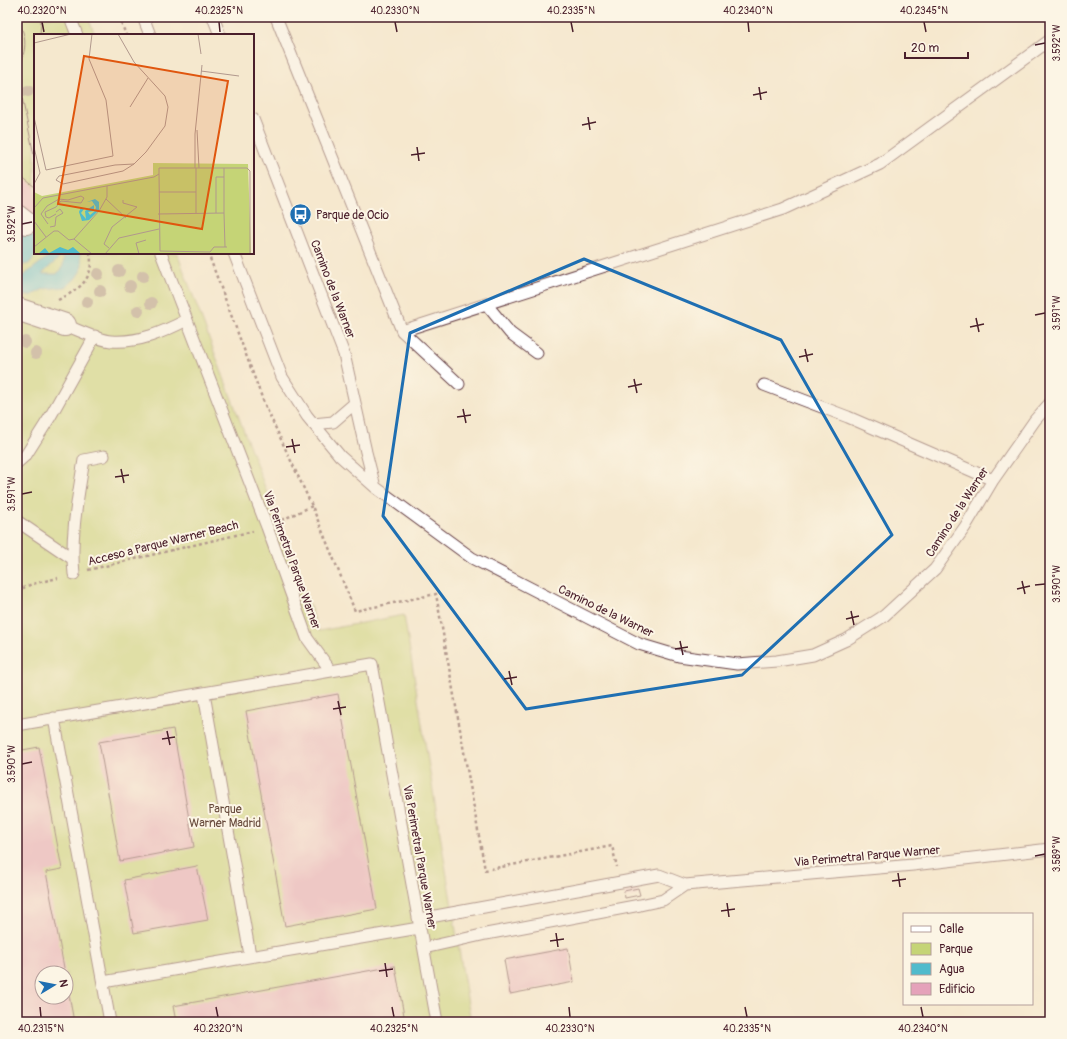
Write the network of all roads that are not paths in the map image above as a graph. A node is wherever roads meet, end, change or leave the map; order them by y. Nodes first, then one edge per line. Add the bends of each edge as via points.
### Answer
1 (70, 17) edge
2 (143, 17) edge
3 (213, 17) edge
4 (276, 17) edge
5 (77, 34) edge
6 (150, 34) edge
7 (220, 34) edge
8 (1050, 40) edge
9 (254, 123) edge
10 (161, 254) edge
11 (234, 254) edge
12 (487, 305) junction
13 (24, 311) edge
14 (187, 320) junction
15 (65, 325) joint
16 (402, 331) junction
17 (95, 336) junction
18 (537, 353) dead end
19 (459, 384) dead end
20 (764, 385) dead end
21 (1050, 402) edge
22 (355, 403) junction
23 (313, 424) junction
24 (104, 456) dead end
25 (17, 463) edge
26 (993, 480) junction
27 (375, 488) junction
28 (17, 521) edge
29 (73, 559) junction
30 (74, 574) road end
31 (331, 671) junction
32 (204, 694) junction
33 (54, 718) junction
34 (17, 725) edge
35 (1050, 848) edge
36 (685, 885) junction
37 (419, 924) junction
38 (424, 948) junction
39 (250, 956) junction
40 (103, 982) junction
41 (110, 1022) edge
42 (437, 1022) edge

1 - 5 lane
2 - 6 lane
3 - 7 lane
4 - 16 lane
8 - 12 lane via 880,164 783,209
9 - 22 lane, Camino de la Warner via 344,354
10 - 14 lane, Via Perimetral Parque Warner
11 - 23 lane, Camino de la Warner via 282,377
12 - 16 lane
12 - 18 lane via 510,333
13 - 15 street
14 - 17 lane via 159,334 139,340 110,341
14 - 31 lane, Via Perimetral Parque Warner via 307,638
15 - 17 lane
16 - 19 lane
17 - 25 lane via 50,416 26,455
20 - 26 lane via 848,417
21 - 26 lane, Camino de la Warner
22 - 23 lane via 333,422
22 - 27 lane, Camino de la Warner
23 - 27 lane, Camino de la Warner via 340,456
24 - 29 lane via 84,460 76,505
26 - 27 lane, Camino de la Warner via 965,527 935,568 884,616 846,640 813,655 737,664 679,656 639,644 472,558
28 - 29 lane
29 - 30 lane
31 - 32 lane
31 - 37 lane, Via Perimetral Parque Warner via 372,664
32 - 33 lane
32 - 39 lane
33 - 34 lane
33 - 40 lane
35 - 36 lane, Via Perimetral Parque Warner via 914,865
36 - 37 lane via 659,874
36 - 38 lane via 663,900
37 - 38 lane, Via Perimetral Parque Warner
37 - 39 lane
38 - 42 lane, Via Perimetral Parque Warner
39 - 40 lane
40 - 41 lane

